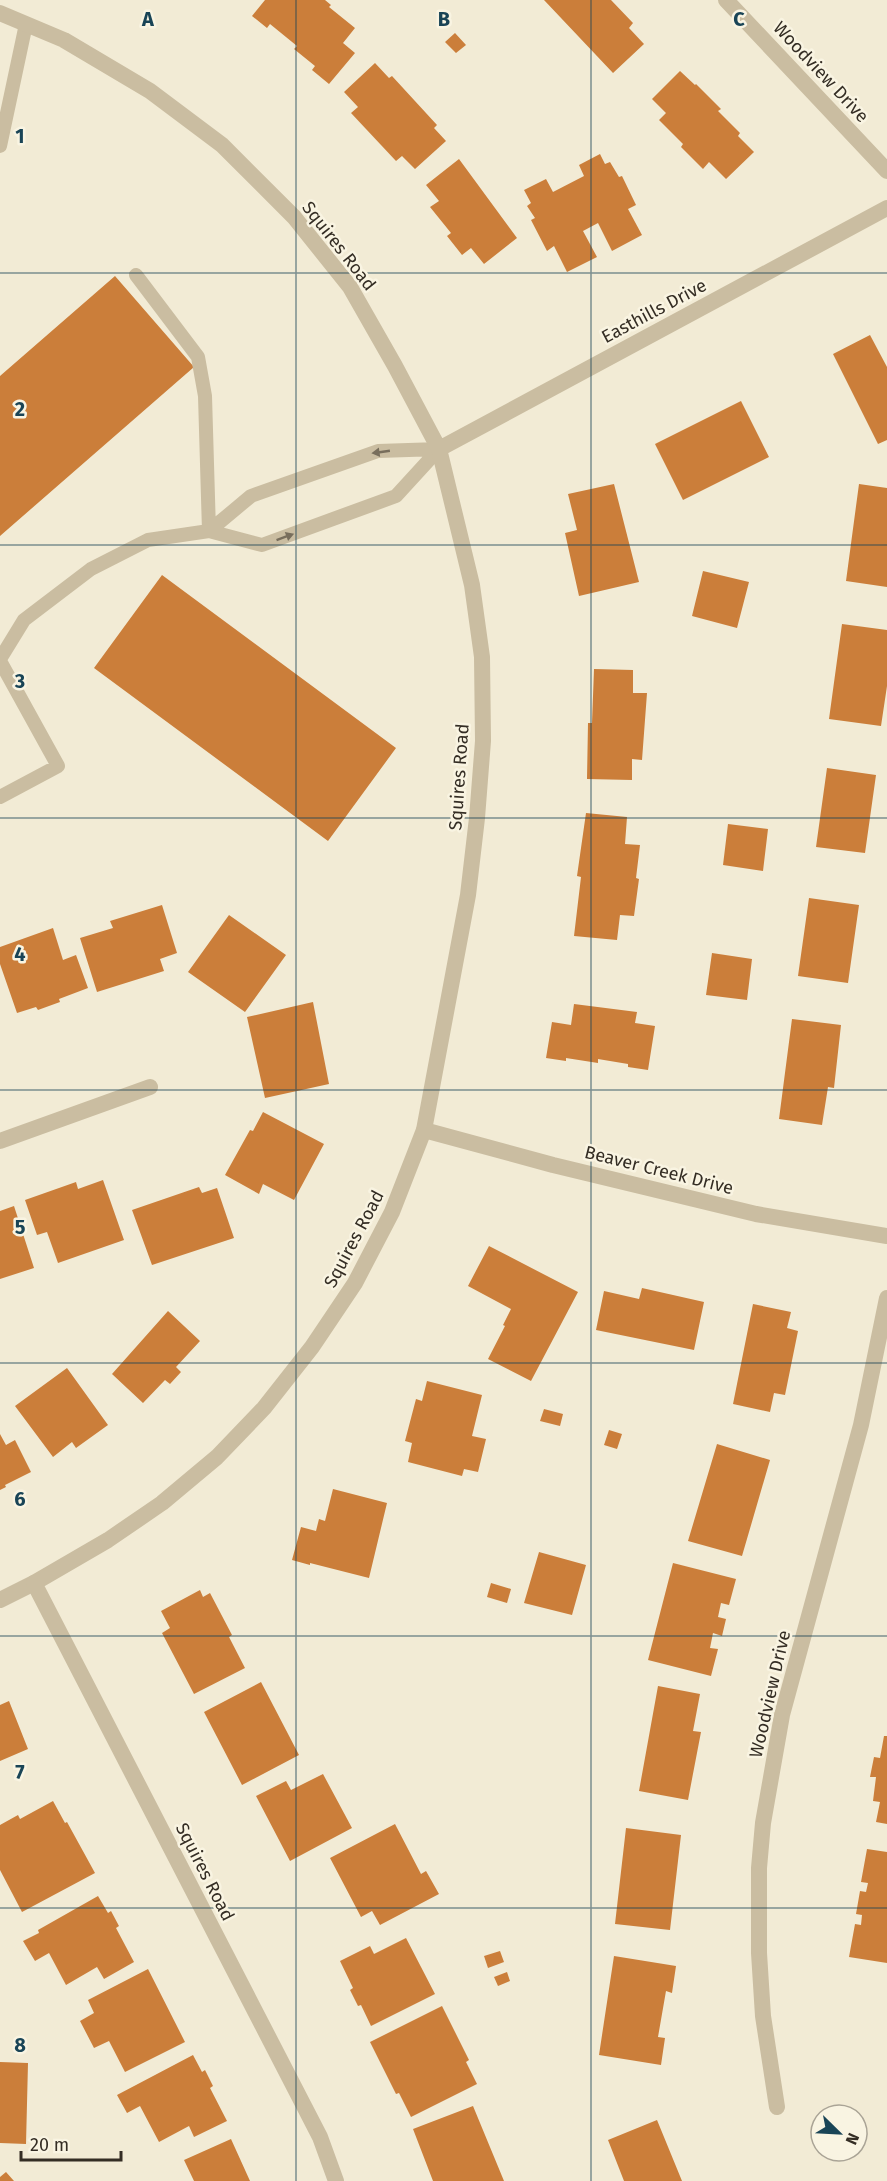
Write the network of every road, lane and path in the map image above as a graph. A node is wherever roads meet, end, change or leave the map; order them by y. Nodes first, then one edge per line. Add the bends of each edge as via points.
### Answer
1 (726, 0) edge
2 (0, 13) edge
3 (26, 24) junction
4 (4, 108) edge
5 (0, 146) edge
6 (887, 171) edge
7 (887, 208) edge
8 (136, 275) dead end
9 (440, 448) junction
10 (209, 531) junction
11 (0, 660) edge
12 (0, 798) edge
13 (150, 1087) dead end
14 (424, 1130) junction
15 (0, 1141) edge
16 (887, 1236) edge
17 (887, 1298) edge
18 (34, 1583) junction
19 (0, 1600) edge
20 (777, 2107) dead end
21 (336, 2181) edge

1 - 6 street, Woodview Drive
2 - 3 street, Squires Road
3 - 4 lane
3 - 9 street, Squires Road via 64,40 150,91 222,145 294,217 350,287
4 - 5 lane
7 - 9 street, Easthills Drive
8 - 10 lane via 198,357 205,396
9 -> 10 lane via 378,451 251,496
10 -> 9 lane via 261,545 396,496
9 - 14 street, Squires Road via 472,585 482,657 483,741 468,895
10 - 11 lane via 148,540 91,569 24,620
11 - 12 lane via 58,766
13 - 15 street
14 - 16 street, Beaver Creek Drive via 756,1214
14 - 18 street, Squires Road via 392,1212 355,1283 264,1408 217,1457 162,1503
17 - 20 street, Woodview Drive via 861,1425 782,1714 763,1823 759,1953 763,2016
18 - 19 street, Squires Road
18 - 21 street, Squires Road via 320,2137

